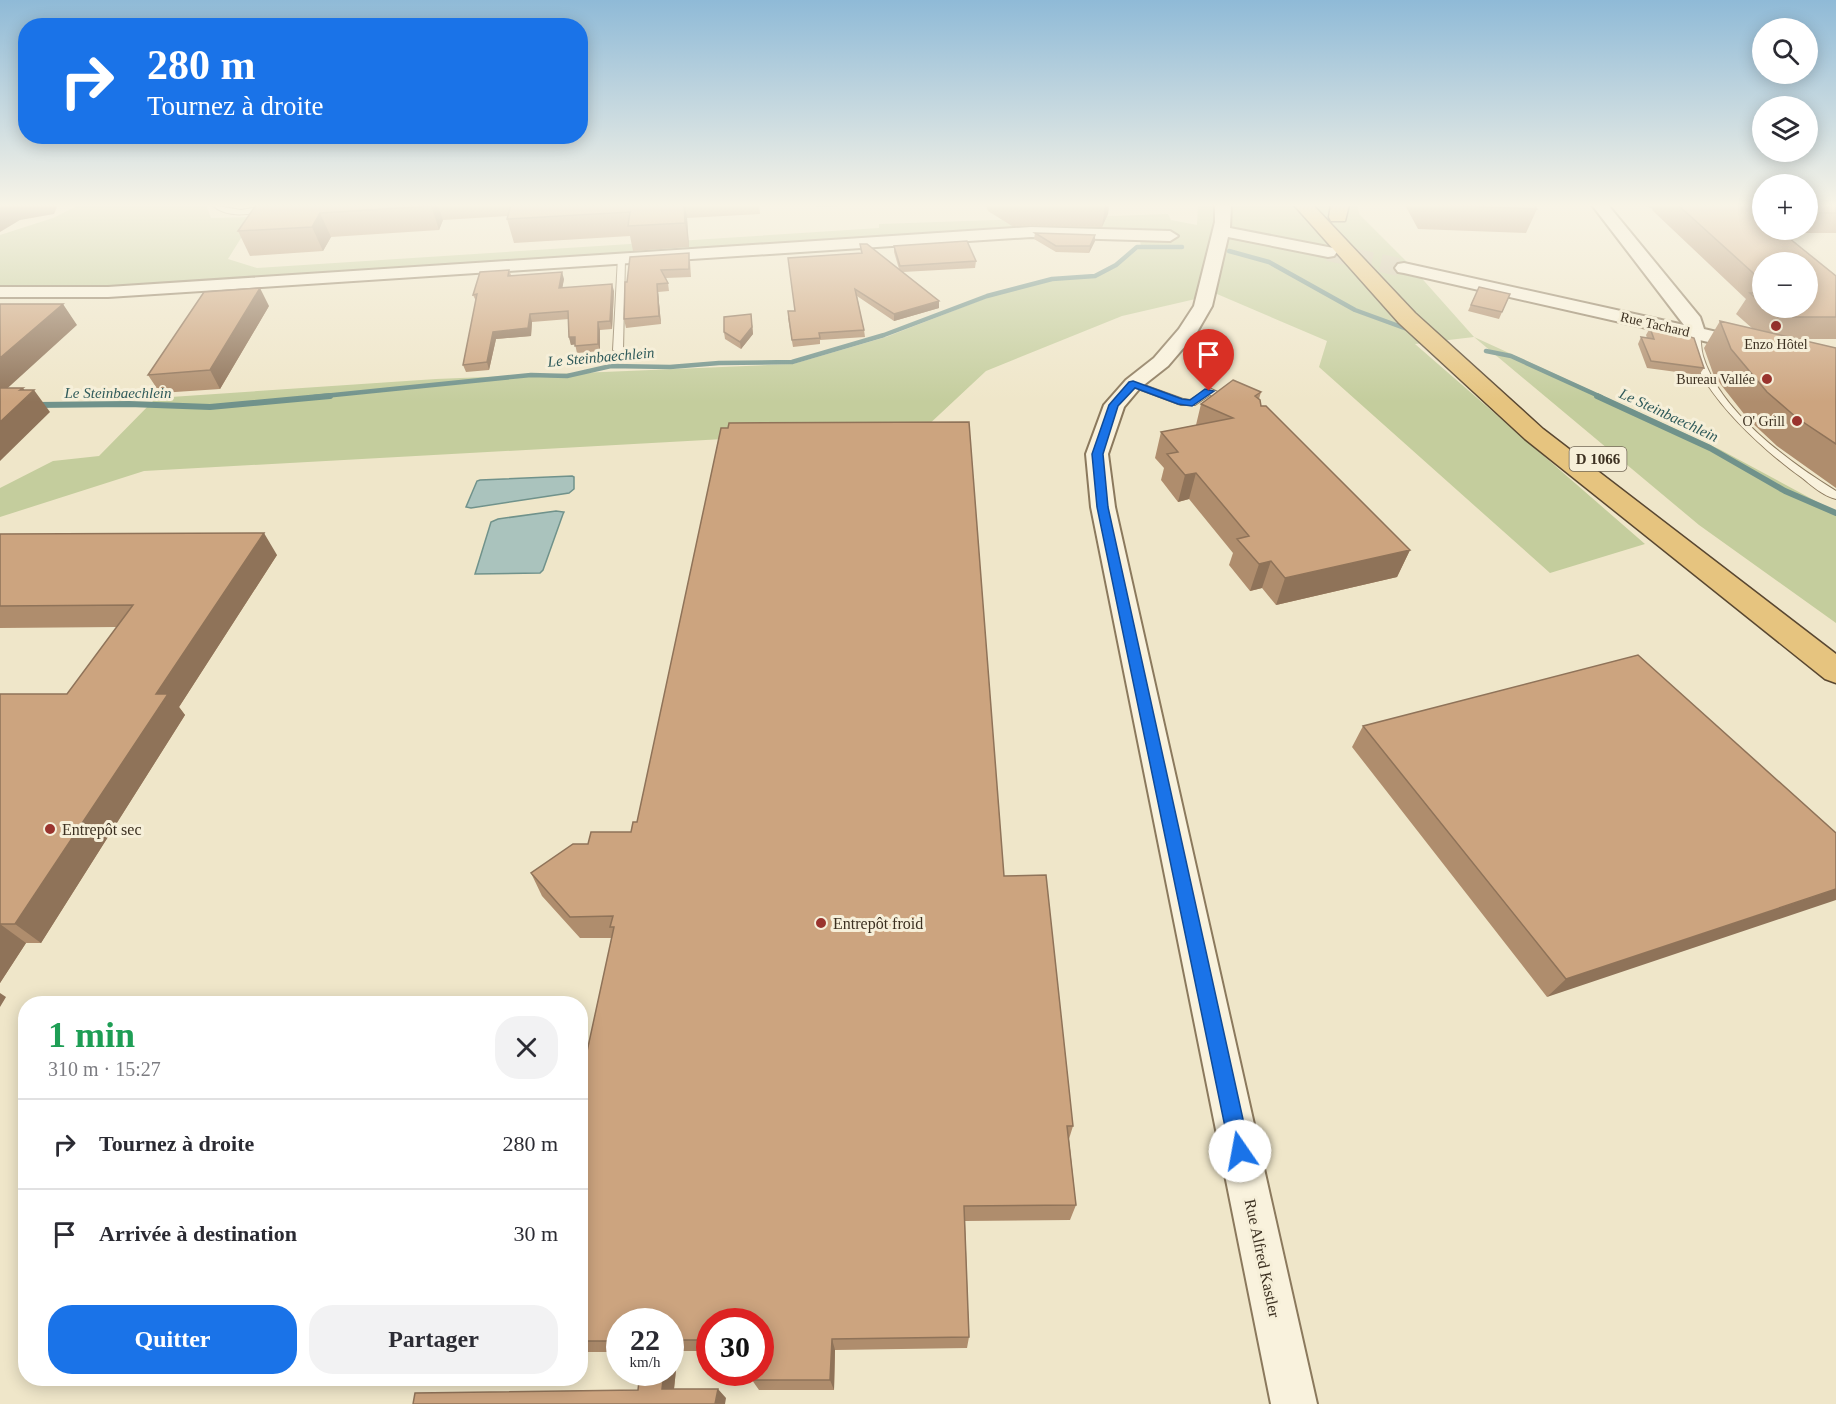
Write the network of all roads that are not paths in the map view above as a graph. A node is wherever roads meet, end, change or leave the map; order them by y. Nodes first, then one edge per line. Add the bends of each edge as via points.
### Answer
1 (442, 271) edge
2 (621, 271) edge
3 (1210, 271) edge
4 (1373, 271) tunnel mouth
5 (1385, 271) tunnel mouth
6 (1415, 271) tunnel mouth
7 (1653, 271) edge
8 (0, 292) edge
9 (1695, 333) junction
10 (618, 350) dead end
11 (1771, 351) edge
12 (1133, 384) junction
13 (1242, 405) edge
14 (1836, 496) edge
15 (1836, 642) edge
16 (1836, 671) edge
17 (1294, 1404) edge

1 - 8 street via 108,292
2 - 10 lane
3 - 12 street, Rue Alfred Kastler via 1203,306 1187,332 1161,362
4 - 16 highway, D 1066 via 1407,318 1534,434
5 - 15 highway, D 1066 via 1529,405
6 - 9 street, Rue Tachard
7 - 9 street via 1693,321
9 - 11 street, Rue Tachard
9 - 14 lane via 1698,357 1730,411 1768,447
12 - 13 lane via 1181,402 1192,403 1209,391
12 - 17 street, Rue Alfred Kastler via 1114,405 1098,454 1103,507

